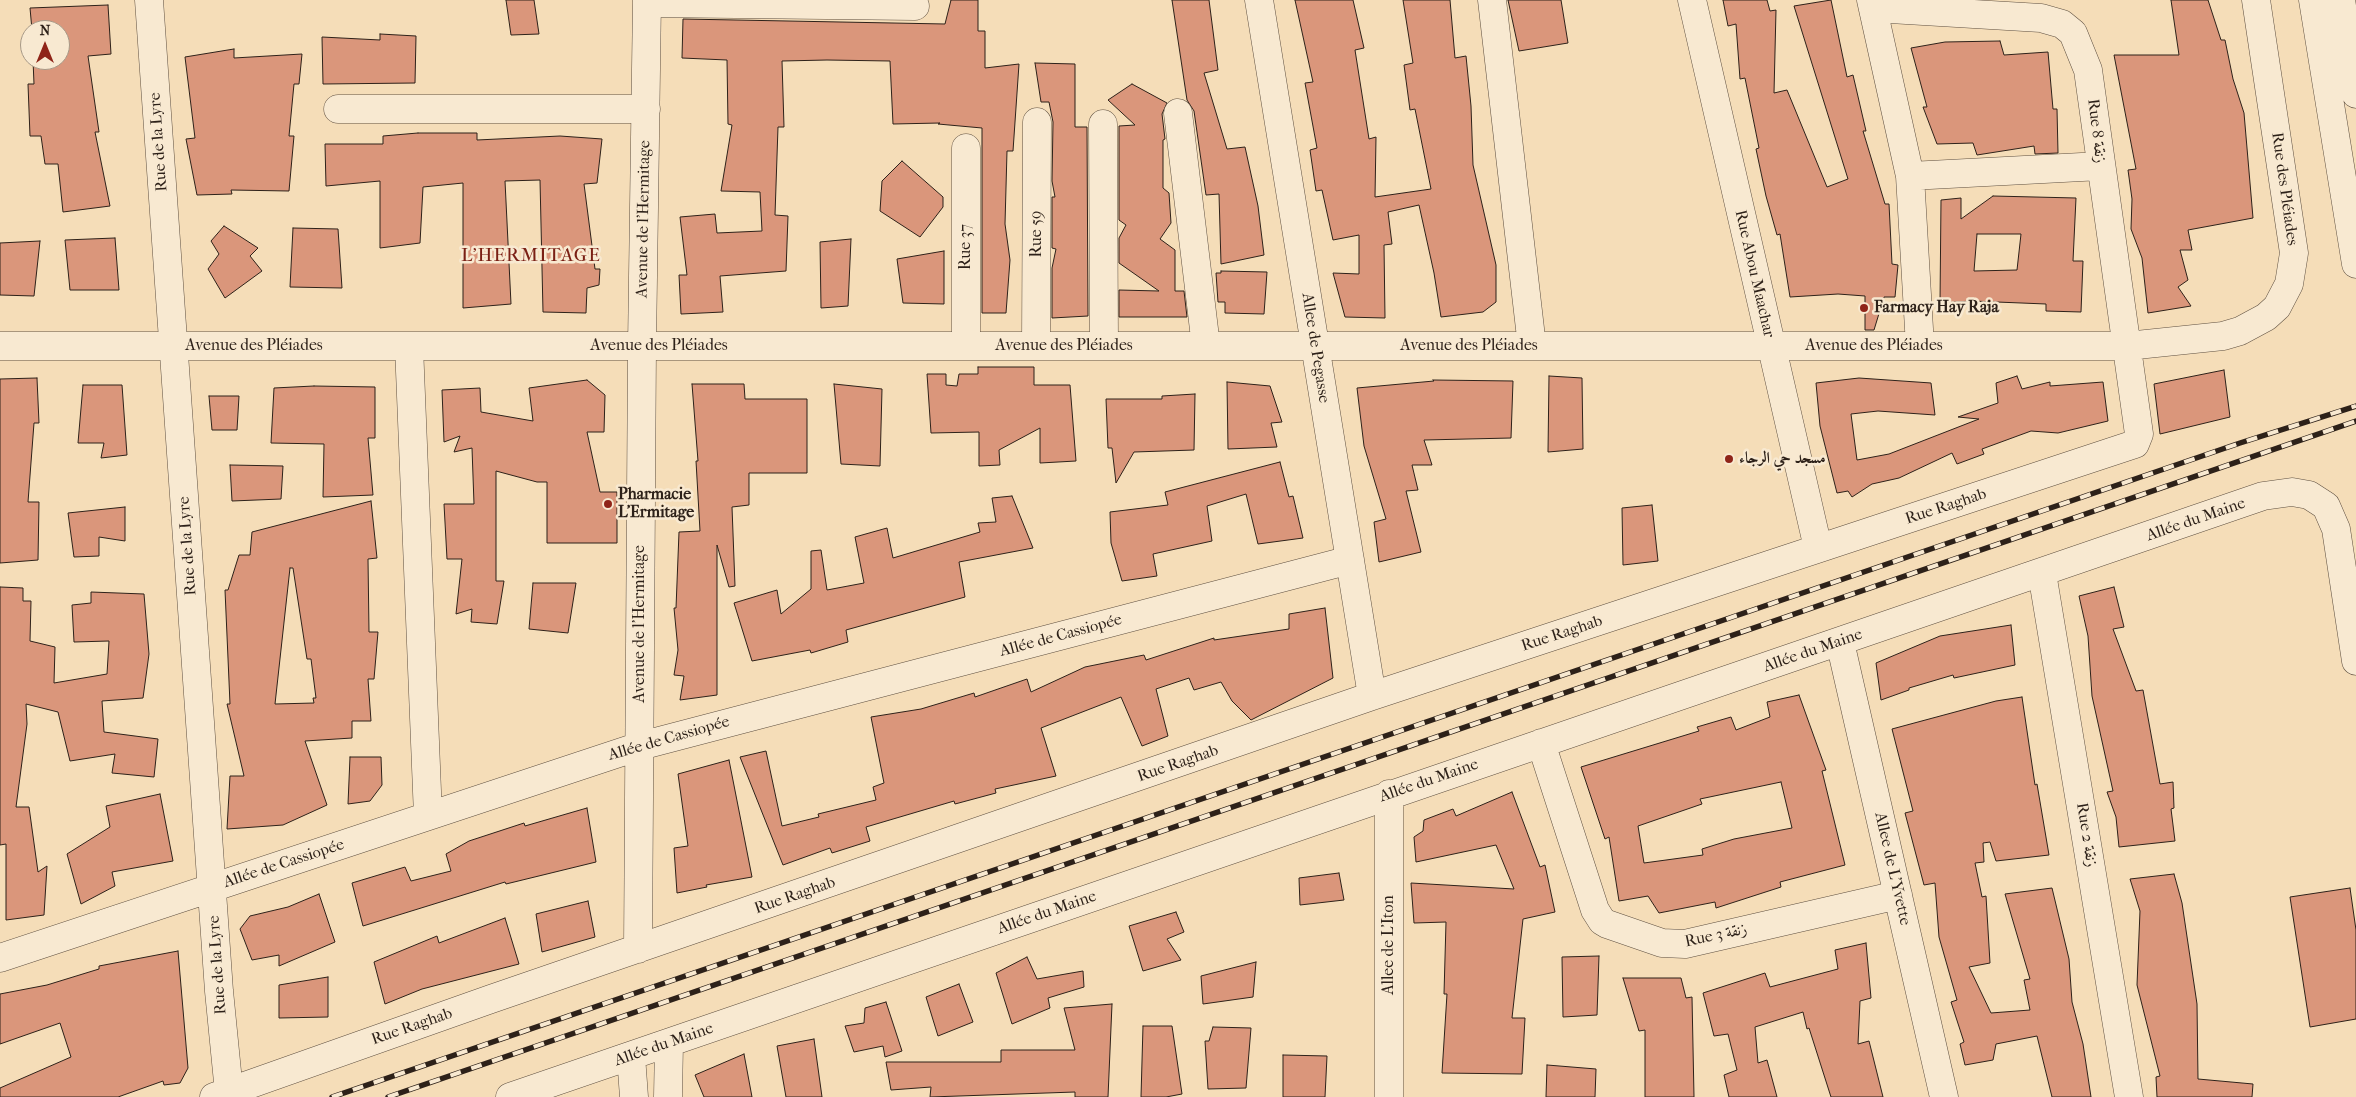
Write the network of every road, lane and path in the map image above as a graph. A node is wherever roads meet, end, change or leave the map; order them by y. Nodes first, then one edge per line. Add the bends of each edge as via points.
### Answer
1 (149, 0) edge
2 (1259, 0) edge
3 (1492, 0) edge
4 (1692, 0) edge
5 (2256, 0) edge
6 (2313, 0) edge
7 (2341, 0) edge
8 (647, 2) edge
9 (1872, 4) edge
10 (915, 6) dead end
11 (2356, 94) edge
12 (646, 108) junction
13 (338, 109) dead end
14 (1178, 113) dead end
15 (1037, 122) dead end
16 (1103, 124) dead end
17 (966, 148) dead end
18 (2101, 166) junction
19 (1910, 176) junction
20 (2356, 264) edge
21 (0, 346) edge
22 (173, 346) junction
23 (409, 346) junction
24 (642, 346) junction
25 (966, 346) junction
26 (1036, 346) junction
27 (1104, 346) junction
28 (1206, 346) junction
29 (1314, 346) junction
30 (1532, 346) junction
31 (1770, 346) junction
32 (1920, 346) junction
33 (2127, 346) junction
34 (2139, 434) joint
35 (1818, 548) junction
36 (1350, 560) junction
37 (2042, 573) junction
38 (1840, 642) junction
39 (2356, 661) edge
40 (1372, 696) junction
41 (1540, 743) junction
42 (640, 746) junction
43 (1389, 794) junction
44 (428, 816) junction
45 (212, 887) junction
46 (1898, 895) junction
47 (638, 949) junction
48 (0, 958) edge
49 (669, 1043) junction
50 (631, 1056) junction
51 (221, 1094) edge
52 (510, 1097) edge
53 (634, 1097) edge
54 (668, 1097) edge
55 (1389, 1097) edge
56 (1944, 1097) edge
57 (2129, 1097) edge

1 - 22 street, Rue de la Lyre
2 - 29 street, Allee de Pegasse
3 - 30 street
4 - 31 street, Rue Abou Maachar
5 - 33 street, Rue des Pléiades via 2293,239 2289,284 2277,308 2240,332
6 - 20 street
7 - 11 street
8 - 10 street
8 - 12 street, Avenue de l'Hermitage
9 - 18 street, Rue 8 زنقة via 2041,18 2062,24 2073,34 2088,70
9 - 19 street
12 - 13 street
12 - 24 street, Avenue de l'Hermitage
14 - 28 street
15 - 26 street, Rue 59
16 - 27 street
17 - 25 street, Rue 37
18 - 19 street
18 - 33 street, Rue 8 زنقة
19 - 32 street
21 - 22 street, Avenue des Pléiades
22 - 23 street, Avenue des Pléiades
22 - 45 street, Rue de la Lyre
23 - 24 street, Avenue des Pléiades
23 - 44 street
24 - 25 street, Avenue des Pléiades
24 - 42 street, Avenue de l'Hermitage
25 - 26 street, Avenue des Pléiades
26 - 27 street, Avenue des Pléiades
27 - 28 street, Avenue des Pléiades
28 - 29 street, Avenue des Pléiades
29 - 30 street, Avenue des Pléiades
29 - 36 street, Allee de Pegasse
30 - 31 street, Avenue des Pléiades
31 - 32 street, Avenue des Pléiades
31 - 35 street, Rue Abou Maachar
32 - 33 street, Avenue des Pléiades
33 - 34 street, Rue 8 زنقة
34 - 35 street, Rue Raghab via 2130,447
35 - 40 street, Rue Raghab
36 - 40 street, Allee de Pegasse
36 - 42 street, Allée de Cassiopée
37 - 38 street, Allée du Maine
37 - 39 street, Allée du Maine via 2263,496 2292,492 2309,495 2326,506 2336,528
37 - 57 street, Rue 2 زنقة
38 - 41 street, Allée du Maine
38 - 46 street, Allee de L'Yvette
40 - 47 street, Rue Raghab
41 - 43 street, Allée du Maine
41 - 46 street, Rue 3 زنقة via 1595,910 1607,924 1662,943 1685,944
42 - 44 street, Allée de Cassiopée
42 - 47 street, Avenue de l'Hermitage
43 - 49 street, Allée du Maine
43 - 55 street, Allee de L'Iton
44 - 45 street, Allée de Cassiopée
45 - 48 street, Allée de Cassiopée
45 - 51 street, Rue de la Lyre
46 - 56 street, Allee de L'Yvette
47 - 51 street, Rue Raghab
49 - 50 street, Allée du Maine
49 - 54 street
50 - 52 street, Allée du Maine
50 - 53 street

